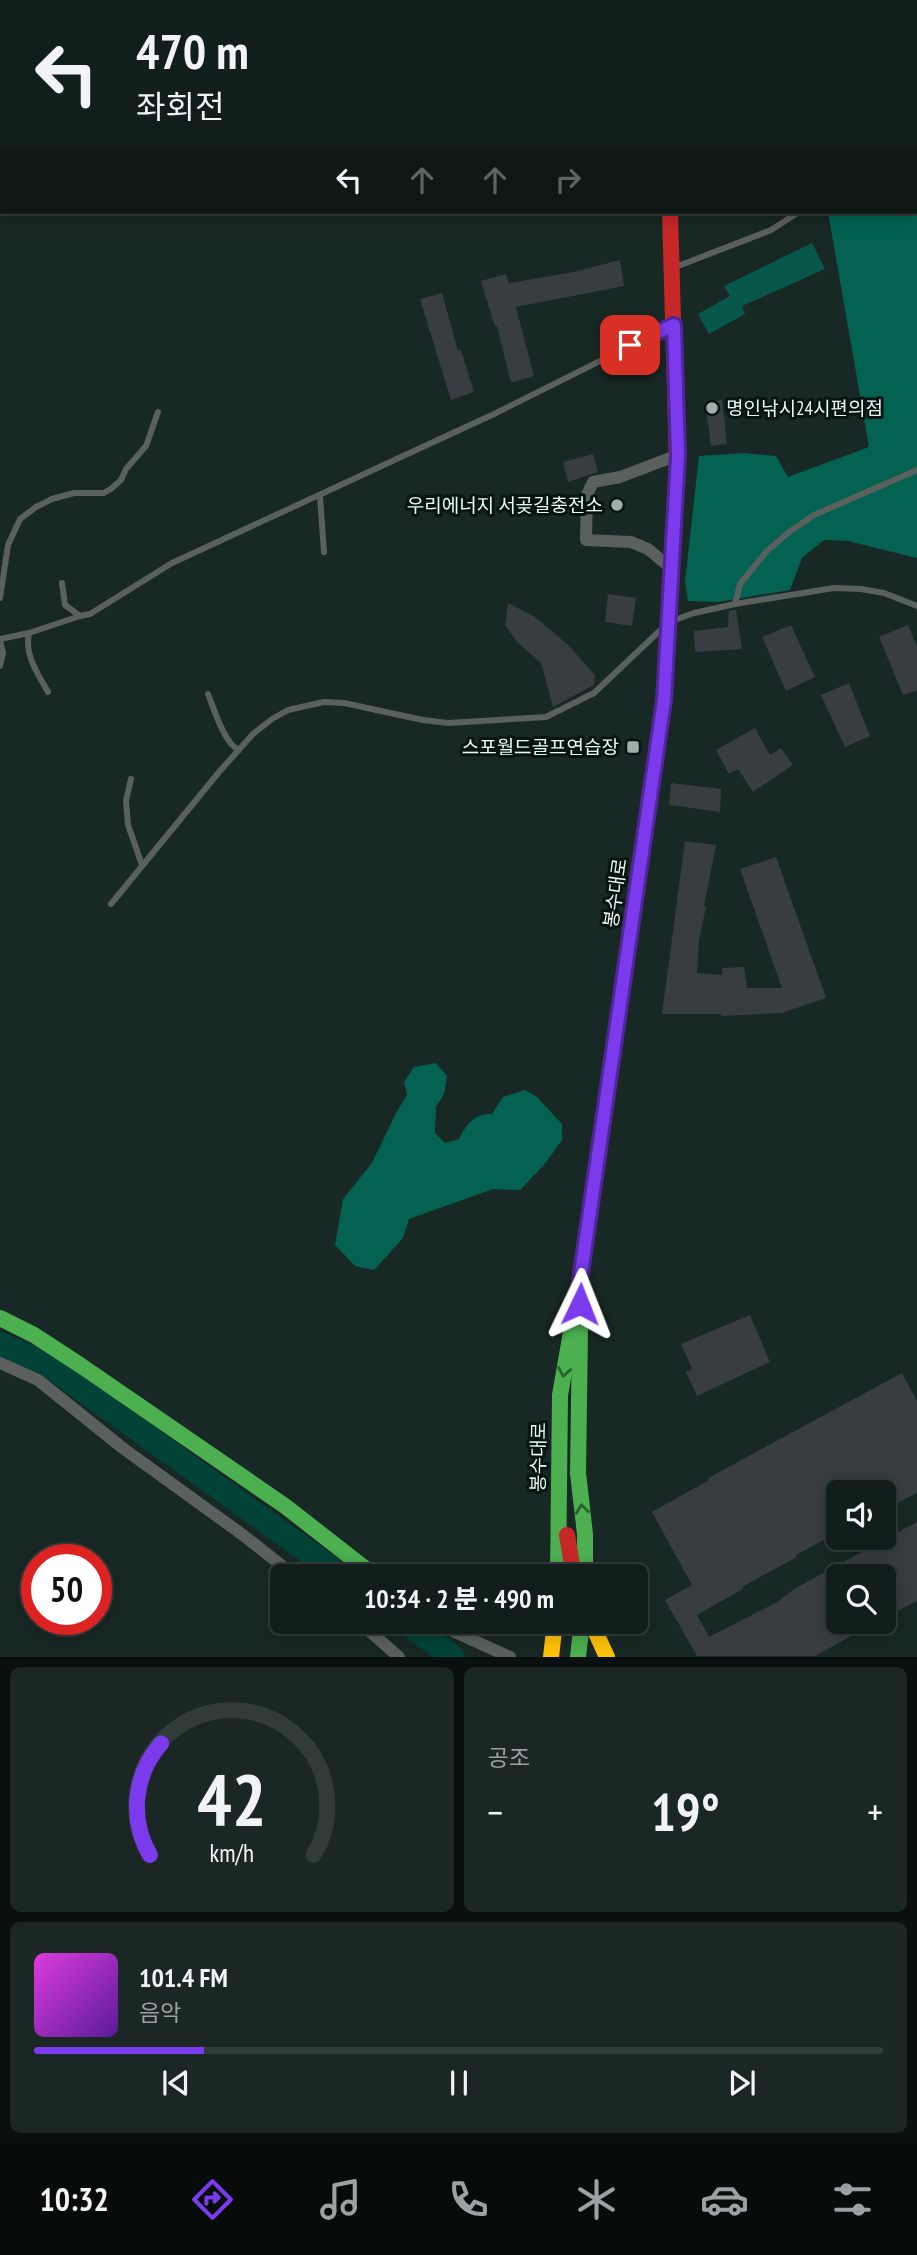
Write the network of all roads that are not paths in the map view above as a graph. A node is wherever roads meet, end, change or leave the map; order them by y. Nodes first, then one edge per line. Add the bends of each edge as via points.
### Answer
1 (670, 214) edge
2 (796, 214) edge
3 (672, 269) junction
4 (674, 325) junction
5 (158, 412) dead end
6 (678, 455) junction
7 (917, 470) edge
8 (320, 497) junction
9 (324, 551) dead end
10 (672, 569) junction
11 (62, 583) dead end
12 (0, 598) edge
13 (735, 604) junction
14 (917, 606) edge
15 (80, 616) junction
16 (669, 622) junction
17 (30, 633) junction
18 (0, 639) edge
19 (0, 666) edge
20 (48, 692) dead end
21 (208, 694) dead end
22 (239, 750) junction
23 (131, 779) dead end
24 (142, 865) junction
25 (111, 904) dead end
26 (580, 1280) junction
27 (0, 1318) edge
28 (0, 1363) edge
29 (559, 1497) junction
30 (280, 1564) edge
31 (359, 1564) edge
32 (558, 1564) edge
33 (572, 1564) edge
34 (585, 1564) edge
35 (373, 1634) edge
36 (459, 1634) edge
37 (554, 1634) edge
38 (581, 1634) edge
39 (596, 1634) edge
40 (399, 1657) edge
41 (510, 1657) edge
42 (551, 1657) edge
43 (579, 1657) edge
44 (607, 1657) edge

1 - 3 main road, 봉수대로
2 - 3 lane via 771,230
3 - 4 main road, 봉수대로
4 - 6 main road, 봉수대로
4 - 8 lane
5 - 12 lane via 146,446 112,488 52,499 20,519 8,545
6 - 10 main road, 봉수대로
6 - 10 street via 593,482 587,495 586,540 631,542 648,549
7 - 13 lane via 814,515 789,532 766,551 740,584
8 - 9 lane
8 - 15 lane via 172,563
10 - 16 main road, 봉수대로
11 - 15 lane via 65,606
13 - 14 lane via 834,588 884,593
13 - 16 lane
15 - 17 lane
16 - 22 lane via 594,693 546,717 448,723 324,702 288,710 253,734
16 - 26 main road, 봉수대로 via 664,700
17 - 18 lane
17 - 20 lane via 31,662
18 - 19 lane
21 - 22 lane via 227,741
22 - 24 lane
23 - 24 lane via 128,825
24 - 25 lane
26 -> 29 main road, 봉수대로 via 560,1395
34 -> 26 main road via 578,1473
27 - 31 main road via 80,1365 285,1506
28 - 30 street via 38,1380
29 - 32 main road, 봉수대로
29 - 33 main road
35 - 40 street
36 - 41 street
37 - 42 main road
38 - 43 main road
39 - 44 main road

